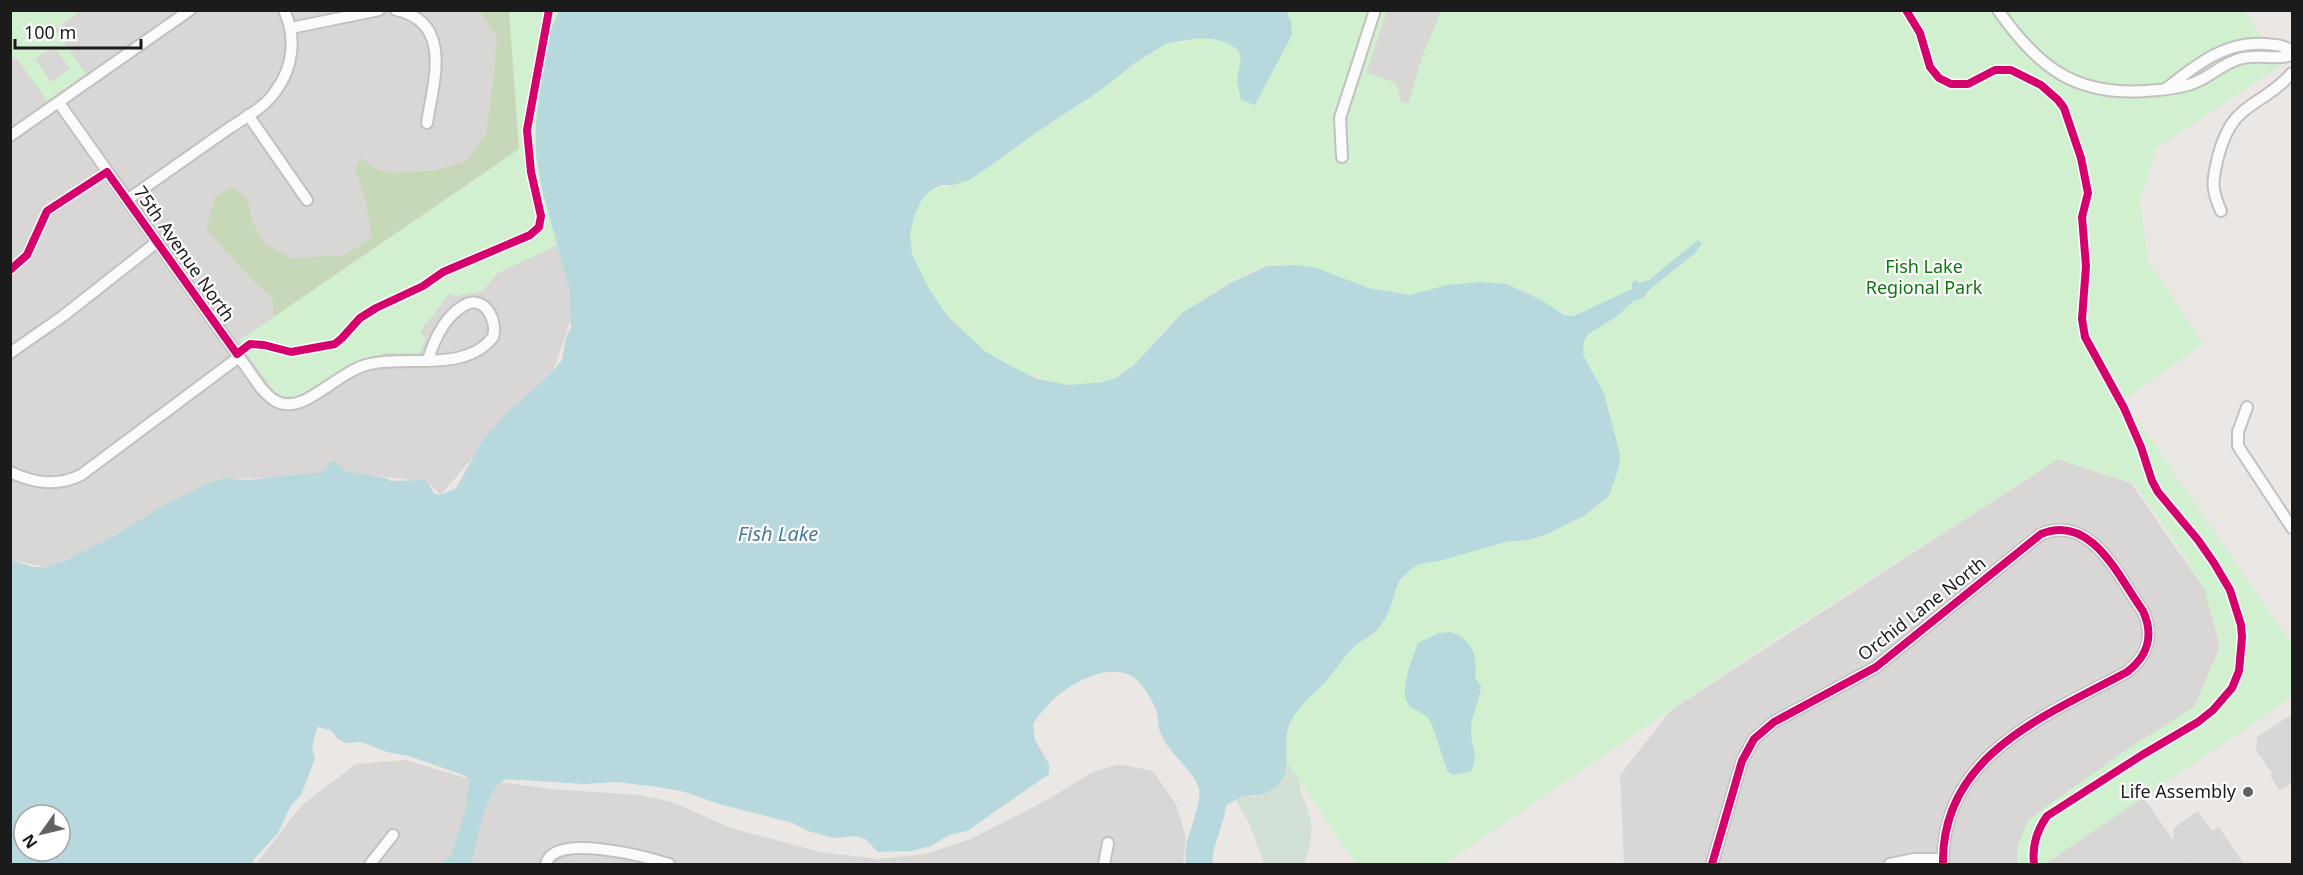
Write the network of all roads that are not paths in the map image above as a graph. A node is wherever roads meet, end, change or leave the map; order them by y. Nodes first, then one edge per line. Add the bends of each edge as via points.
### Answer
1 (190, 10) edge
2 (284, 10) edge
3 (379, 10) edge
4 (396, 10) edge
5 (1375, 10) edge
6 (1998, 10) edge
7 (291, 28) junction
8 (2292, 53) edge
9 (2292, 73) edge
10 (59, 103) junction
11 (248, 115) junction
12 (427, 123) dead end
13 (10, 136) edge
14 (1342, 157) dead end
15 (127, 200) junction
16 (307, 200) dead end
17 (2221, 211) dead end
18 (157, 242) junction
19 (10, 353) edge
20 (239, 357) junction
21 (428, 360) junction
22 (2247, 407) dead end
23 (10, 472) edge
24 (2292, 528) edge
25 (393, 835) dead end
26 (1108, 843) dead end
27 (1943, 861) edge
28 (370, 864) edge
29 (546, 864) edge
30 (669, 864) edge
31 (1104, 864) edge
32 (1712, 864) edge
33 (1890, 864) edge

1 - 10 street
2 - 7 street
3 - 7 street
4 - 12 street via 423,23 435,45
5 - 14 street via 1340,118
6 - 8 street via 2025,46 2044,63 2069,79 2098,88 2126,91 2184,86 2240,58 2284,58
7 - 11 street via 292,52 286,74 274,94
9 - 17 street via 2244,109 2227,128 2212,179
10 - 13 street
10 - 15 street, 75th Avenue North
11 - 15 street
11 - 16 street
15 - 18 street, 75th Avenue North
18 - 19 street
18 - 20 street, 75th Avenue North
20 - 21 street, 75th Avenue North via 267,395 283,405 297,404 364,365
20 - 23 street via 81,475 44,483
21 - 21 street via 450,359 481,348 494,337 495,321 491,314 476,303 462,306 439,334
22 - 24 street via 2238,432 2238,446
25 - 28 street
26 - 31 street
27 - 32 street, Orchid Lane North via 1946,831 1956,798 1980,764 2018,734 2127,672 2147,647 2148,622 2107,559 2086,537 2067,530 2047,531 2035,537 1876,667 1762,731 1742,761
27 - 33 street via 1914,859
29 - 30 street via 555,852 600,848

